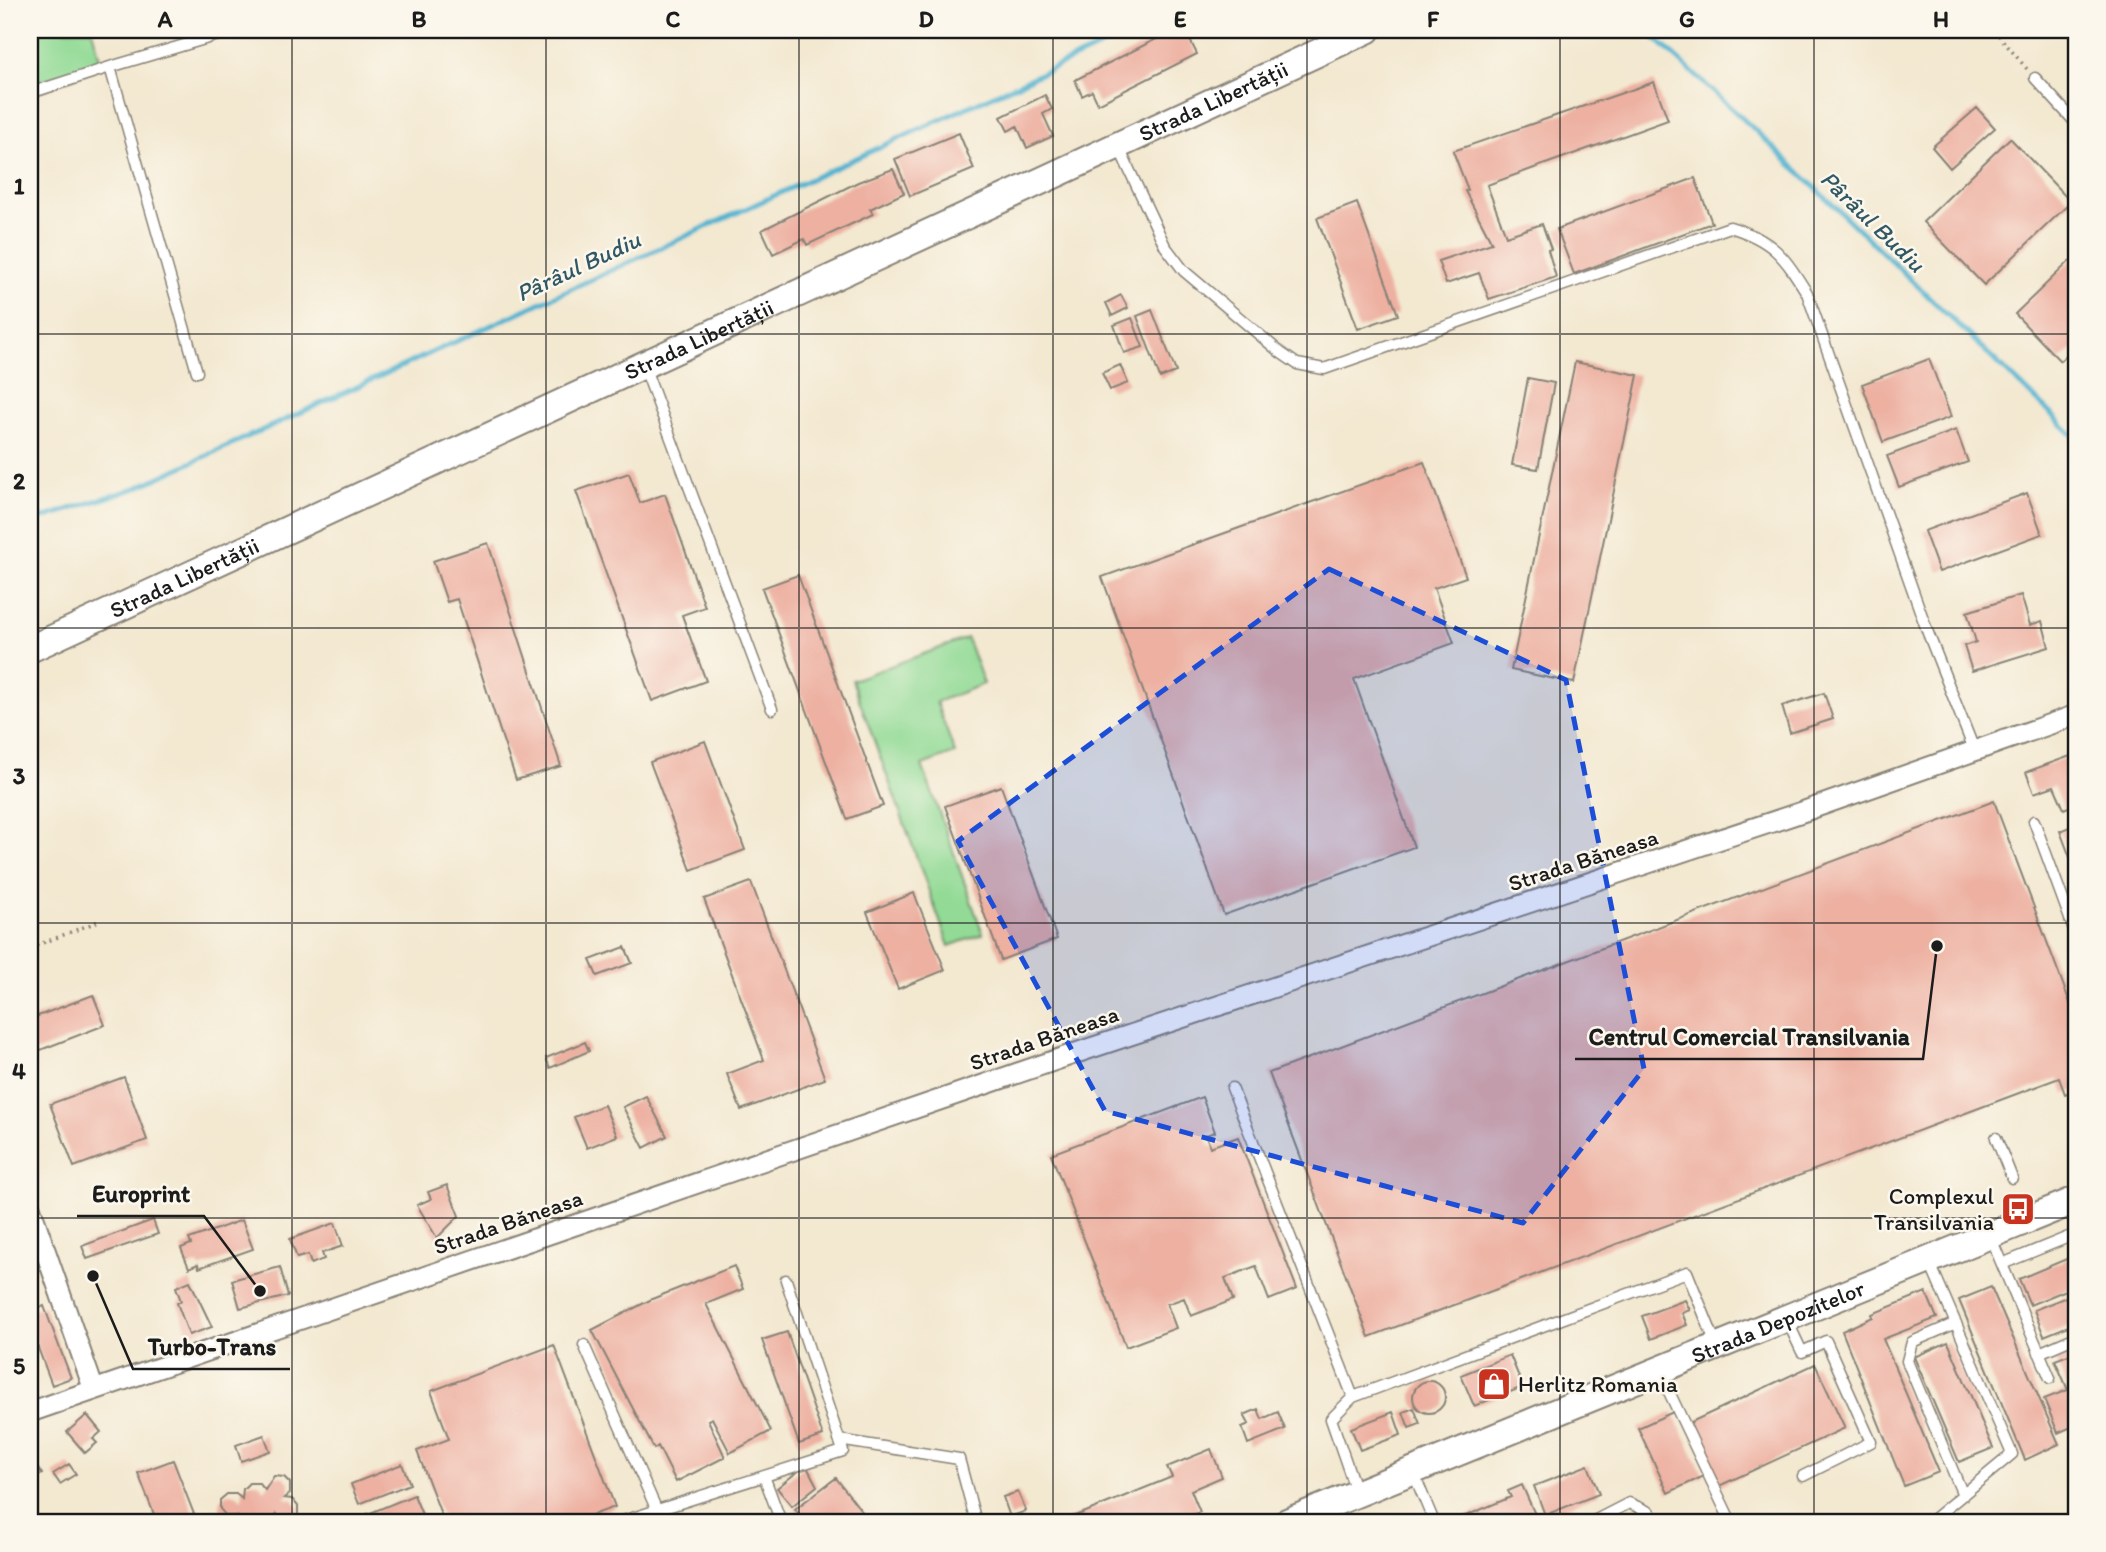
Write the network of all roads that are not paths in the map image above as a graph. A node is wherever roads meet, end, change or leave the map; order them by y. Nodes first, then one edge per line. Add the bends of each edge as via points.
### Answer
1 (235, 30) edge
2 (1367, 30) edge
3 (110, 67) junction
4 (2035, 78) road end
5 (30, 93) edge
6 (2076, 123) edge
7 (1118, 144) junction
8 (643, 365) junction
9 (197, 372) dead end
10 (30, 649) edge
11 (772, 709) dead end
12 (2076, 715) edge
13 (1975, 752) junction
14 (2034, 821) dead end
15 (2076, 936) edge
16 (1232, 1088) dead end
17 (1996, 1138) dead end
18 (2012, 1178) dead end
19 (2076, 1200) edge
20 (30, 1207) edge
21 (2076, 1234) edge
22 (1989, 1235) junction
23 (1929, 1260) junction
24 (2002, 1264) junction
25 (786, 1280) dead end
26 (1787, 1319) junction
27 (1956, 1323) junction
28 (2076, 1338) edge
29 (584, 1345) dead end
30 (1718, 1348) junction
31 (2039, 1353) junction
32 (1659, 1372) junction
33 (2050, 1378) dead end
34 (94, 1390) junction
35 (1353, 1397) junction
36 (30, 1412) edge
37 (839, 1440) junction
38 (1413, 1471) junction
39 (764, 1476) junction
40 (1803, 1476) dead end
41 (1357, 1494) junction
42 (1964, 1495) junction
43 (658, 1509) junction
44 (1931, 1521) edge
45 (620, 1522) edge
46 (662, 1522) edge
47 (781, 1522) edge
48 (976, 1522) edge
49 (1287, 1522) edge
50 (1434, 1522) edge
51 (1591, 1522) edge
52 (1654, 1522) edge
53 (1731, 1522) edge

1 - 3 lane
2 - 7 main road, Strada Libertății
3 - 5 lane
3 - 9 lane
4 - 6 lane
7 - 8 main road, Strada Libertății
7 - 13 lane via 1165,246 1184,271 1280,353 1297,364 1324,369 1730,227 1757,236 1784,257 1807,293
8 - 10 main road, Strada Libertății
8 - 11 lane
12 - 13 street, Strada Băneasa
13 - 34 street, Strada Băneasa via 1076,1053
14 - 15 lane
16 - 35 lane
17 - 18 lane
19 - 22 main road, Strada Depozitelor
20 - 34 street
21 - 24 lane
22 - 23 main road, Strada Depozitelor
22 - 24 lane
23 - 26 main road, Strada Depozitelor
23 - 27 lane
24 - 31 lane
25 - 37 lane
26 - 30 main road, Strada Depozitelor
26 - 40 lane via 1801,1352 1826,1341 1871,1442
27 - 42 lane via 2012,1454
27 - 42 lane via 1912,1342 1907,1362
28 - 31 lane
29 - 43 lane
30 - 32 main road, Strada Depozitelor
30 - 35 lane via 1687,1272
31 - 33 lane
32 - 38 main road, Strada Depozitelor
32 - 53 lane
34 - 36 street, Strada Băneasa
35 - 41 lane via 1331,1419
37 - 39 lane via 843,1451
37 - 48 lane via 959,1458
38 - 41 main road, Strada Depozitelor
38 - 50 lane
39 - 43 lane
39 - 47 lane
41 - 49 main road, Strada Depozitelor
42 - 44 lane
43 - 45 lane
43 - 46 lane
51 - 52 lane via 1629,1503 1648,1512

